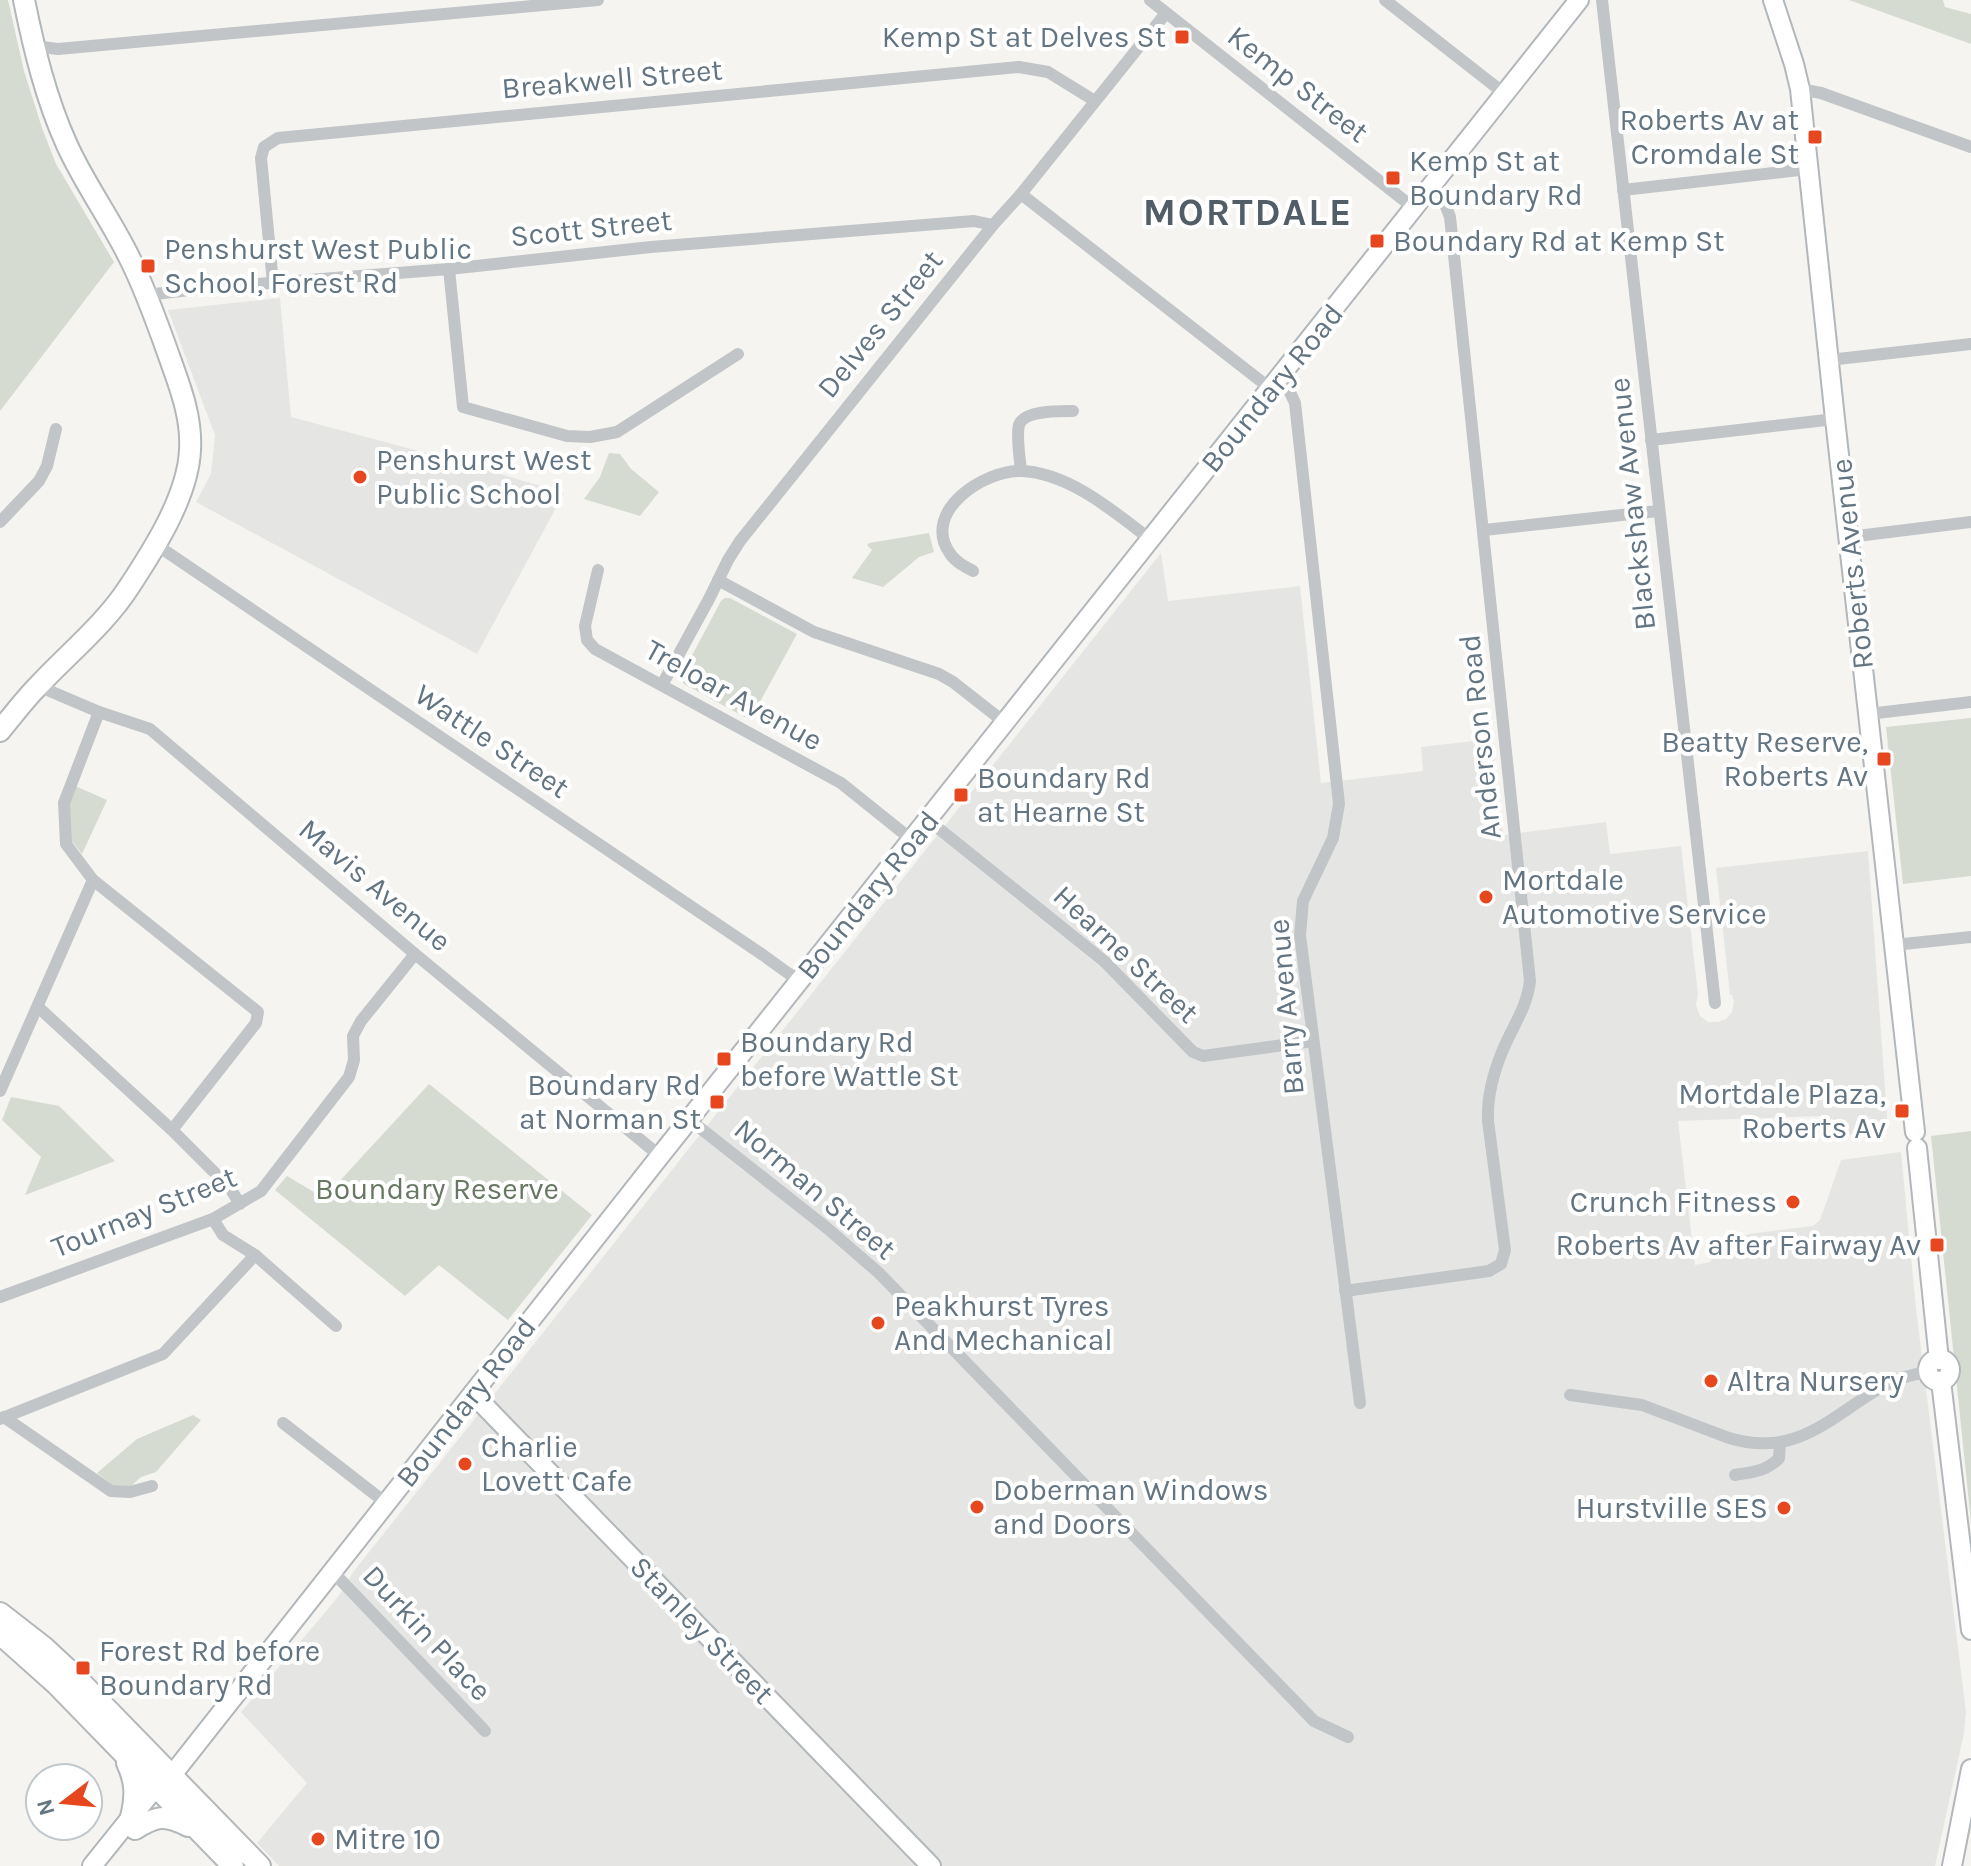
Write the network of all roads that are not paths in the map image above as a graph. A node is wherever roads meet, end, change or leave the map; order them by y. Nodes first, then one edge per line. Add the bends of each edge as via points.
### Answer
1 (24, 0) edge
2 (598, 0) edge
3 (1150, 0) edge
4 (1385, 0) edge
5 (1579, 0) edge
6 (1602, 0) edge
7 (1773, 0) edge
8 (1166, 13) junction
9 (34, 46) junction
10 (1800, 89) junction
11 (1505, 94) junction
12 (1095, 101) junction
13 (1971, 147) edge
14 (1808, 169) junction
15 (1432, 187) junction
16 (1623, 190) junction
17 (1021, 194) junction
18 (1415, 209) junction
19 (993, 225) junction
20 (449, 269) junction
21 (273, 283) junction
22 (146, 296) junction
23 (1971, 344) edge
24 (738, 354) dead end
25 (1829, 360) junction
26 (1275, 384) junction
27 (1023, 402) dead end
28 (1073, 411) dead end
29 (1026, 417) junction
30 (1835, 419) junction
31 (56, 429) dead end
32 (1651, 440) junction
33 (1021, 471) junction
34 (1658, 511) junction
35 (0, 522) edge
36 (1971, 522) edge
37 (1484, 530) junction
38 (1849, 537) junction
39 (1151, 540) junction
40 (155, 544) junction
41 (598, 570) dead end
42 (973, 571) dead end
43 (718, 580) junction
44 (662, 685) junction
45 (38, 686) junction
46 (1971, 702) edge
47 (99, 712) junction
48 (1868, 714) junction
49 (1004, 722) junction
50 (0, 731) edge
51 (928, 820) junction
52 (912, 840) junction
53 (93, 880) junction
54 (1971, 937) edge
55 (1894, 945) junction
56 (415, 954) junction
57 (799, 981) junction
58 (1715, 1003) dead end
59 (38, 1007) junction
60 (1313, 1041) junction
61 (0, 1091) edge
62 (690, 1120) junction
63 (172, 1130) junction
64 (660, 1156) junction
65 (240, 1204) junction
66 (213, 1219) junction
67 (255, 1255) junction
68 (1345, 1291) junction
69 (0, 1297) edge
70 (336, 1326) dead end
71 (1936, 1370) junction
72 (473, 1394) junction
73 (1570, 1395) dead end
74 (1360, 1403) dead end
75 (2, 1418) edge
76 (283, 1423) dead end
77 (1780, 1443) junction
78 (1735, 1475) dead end
79 (152, 1486) dead end
80 (386, 1503) junction
81 (332, 1571) junction
82 (0, 1613) edge
83 (1971, 1630) edge
84 (0, 1634) edge
85 (485, 1731) dead end
86 (1348, 1737) dead end
87 (120, 1751) junction
88 (1971, 1769) edge
89 (165, 1783) junction
90 (133, 1823) junction
91 (202, 1834) junction
92 (92, 1866) edge
93 (105, 1866) edge
94 (233, 1866) edge
95 (260, 1866) edge
96 (931, 1866) edge
97 (1952, 1866) edge

1 - 9 main road
2 - 9 street via 58,49
3 - 8 street, Kemp Street
4 - 11 street
5 - 11 main road, Boundary Road
6 - 16 street, Blackshaw Avenue
7 - 10 main road, Roberts Avenue
8 - 12 street, Delves Street
8 - 18 street, Kemp Street
9 - 22 main road via 66,144
10 - 13 street
10 - 14 main road, Roberts Avenue
11 - 15 main road, Boundary Road
12 - 17 street, Delves Street
12 - 21 street, Breakwell Street via 1048,72 1019,67 278,138 264,147 261,158
14 - 16 street
14 - 25 main road, Roberts Avenue
15 - 18 main road, Boundary Road
15 - 37 street, Anderson Road via 1450,217
16 - 32 street, Blackshaw Avenue
17 - 19 street, Delves Street
17 - 26 street
18 - 26 main road, Boundary Road
19 - 20 street, Scott Street via 959,222
19 - 43 street, Delves Street via 740,541
20 - 21 street, Scott Street
20 - 24 street via 463,407 567,436 603,435 617,432
21 - 22 street, Scott Street
22 - 40 main road via 182,393 190,432 184,482
23 - 25 street
25 - 30 main road, Roberts Avenue
26 - 39 main road, Boundary Road
26 - 60 street, Barry Avenue via 1289,390 1295,403 1339,804 1333,838 1301,913
27 - 29 street
28 - 29 street
29 - 33 street via 1018,429
30 - 32 street
30 - 38 main road, Roberts Avenue
31 - 35 street via 39,481
32 - 34 street, Blackshaw Avenue
33 - 39 street via 1080,490
33 - 42 street via 972,485 949,512 943,527 945,546 951,557
34 - 37 street
34 - 58 street, Blackshaw Avenue
36 - 38 street
37 - 68 street, Anderson Road via 1531,972 1523,1011 1502,1052 1488,1101 1505,1255 1489,1271
38 - 48 main road, Roberts Avenue
39 - 49 main road, Boundary Road
40 - 45 main road via 117,603
40 - 57 street, Wattle Street
41 - 44 street, Treloar Avenue via 585,626 587,640
43 - 44 street, Delves Street
43 - 49 street via 814,632 939,674
44 - 52 street, Treloar Avenue via 835,780
45 - 47 street, Mavis Avenue
45 - 50 main road
46 - 48 street
47 - 53 street via 64,803 66,844
47 - 56 street, Mavis Avenue via 150,729
48 - 55 main road, Roberts Avenue
49 - 51 main road, Boundary Road
51 - 52 main road, Boundary Road
51 - 60 street, Hearne Street via 1104,961 1193,1052 1203,1056
52 - 57 main road, Boundary Road
53 - 59 street
53 - 63 street via 258,1012 256,1023
54 - 55 street
55 - 71 main road, Roberts Avenue
56 - 64 street, Mavis Avenue
56 - 65 street, Tournay Street via 361,1021 353,1036 349,1077 261,1191
57 - 62 main road, Boundary Road
59 - 61 street
59 - 63 street
60 - 68 street, Barry Avenue
62 - 64 main road, Boundary Road
62 - 86 street, Norman Street via 879,1273 1314,1721
63 - 65 street
64 - 72 main road, Boundary Road
65 - 66 street, Tournay Street
66 - 67 street via 223,1235
66 - 69 street, Tournay Street
67 - 70 street
67 - 75 street via 163,1354
68 - 74 street, Barry Avenue
71 - 77 street via 1888,1383 1818,1429
71 - 83 main road, Roberts Avenue
72 - 80 main road, Boundary Road
72 - 96 main road, Stanley Street
73 - 77 street via 1642,1405 1741,1441
75 - 79 street via 111,1491
76 - 80 street
77 - 78 street via 1779,1458 1771,1465
80 - 81 main road, Boundary Road
81 - 85 street, Durkin Place
81 - 89 main road, Boundary Road
82 - 89 main road via 73,1674
84 - 87 main road via 50,1677
87 - 89 main road
87 - 90 main road via 135,1784
88 - 97 main road
89 - 90 main road, Boundary Road via 149,1795
89 - 91 main road
89 - 95 main road
90 - 91 main road via 163,1817
90 - 92 main road
90 - 93 main road
91 - 94 main road

